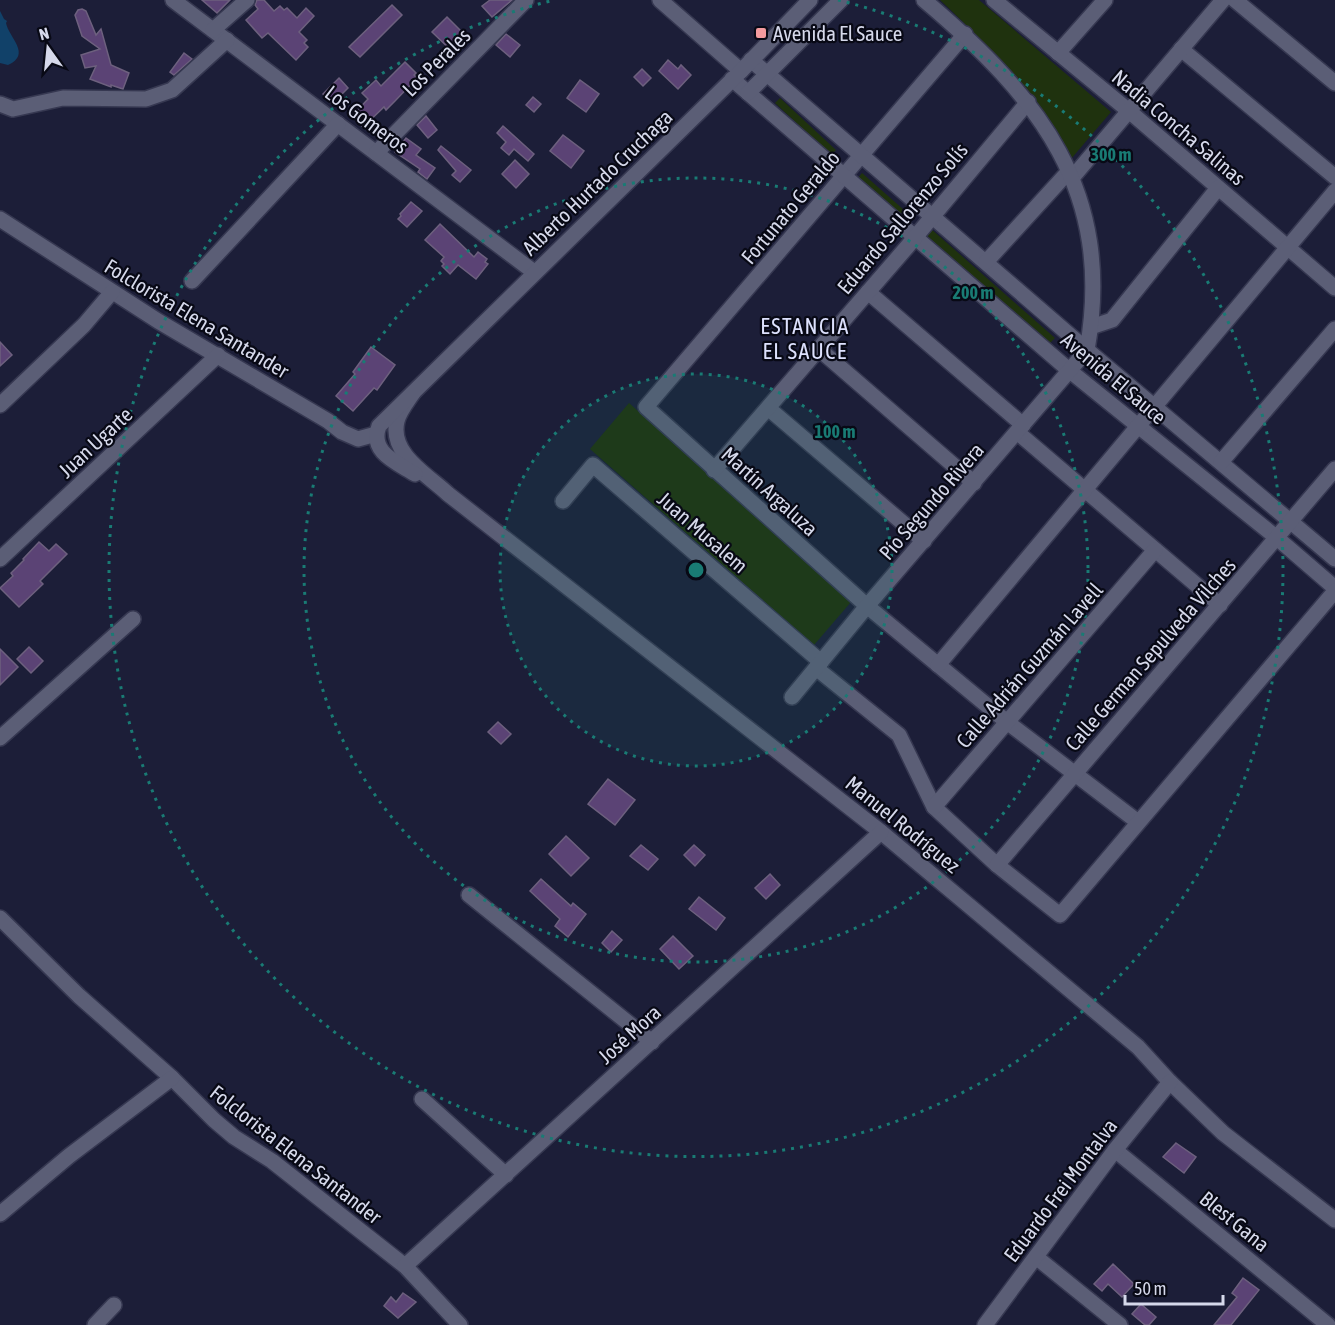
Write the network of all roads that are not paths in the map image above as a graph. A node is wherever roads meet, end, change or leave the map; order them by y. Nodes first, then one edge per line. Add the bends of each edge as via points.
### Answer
1 (174, 0) edge
2 (247, 0) edge
3 (526, 0) edge
4 (660, 0) edge
5 (810, 0) edge
6 (841, 0) edge
7 (924, 0) edge
8 (994, 0) edge
9 (1105, 0) edge
10 (1223, 0) edge
11 (1235, 0) edge
12 (213, 30) junction
13 (965, 34) junction
14 (227, 40) junction
15 (1181, 50) junction
16 (1058, 53) junction
17 (742, 70) junction
18 (767, 74) junction
19 (1335, 83) edge
20 (748, 93) junction
21 (1028, 102) junction
22 (0, 104) edge
23 (1129, 111) junction
24 (338, 124) junction
25 (376, 153) junction
26 (861, 155) junction
27 (1071, 174) junction
28 (844, 176) junction
29 (1335, 177) edge
30 (1218, 188) junction
31 (1335, 191) edge
32 (932, 216) junction
33 (0, 219) edge
34 (916, 236) junction
35 (1287, 248) junction
36 (986, 262) junction
37 (534, 272) junction
38 (192, 281) dead end
39 (1335, 288) edge
40 (112, 292) junction
41 (868, 292) junction
42 (1091, 327) junction
43 (1335, 329) edge
44 (819, 349) junction
45 (1087, 351) junction
46 (218, 355) junction
47 (1070, 371) junction
48 (412, 393) junction
49 (0, 405) edge
50 (1154, 406) junction
51 (646, 407) joint
52 (768, 408) junction
53 (1138, 426) junction
54 (1020, 429) junction
55 (376, 434) junction
56 (1221, 462) junction
57 (1335, 469) edge
58 (714, 470) junction
59 (974, 483) junction
60 (1085, 489) junction
61 (448, 494) junction
62 (563, 501) dead end
63 (1291, 521) junction
64 (1276, 538) junction
65 (924, 541) junction
66 (1155, 550) junction
67 (0, 559) edge
68 (1335, 559) edge
69 (1335, 590) edge
70 (1220, 605) junction
71 (867, 606) junction
72 (133, 619) dead end
73 (819, 665) junction
74 (938, 665) junction
75 (792, 697) dead end
76 (1007, 722) junction
77 (0, 738) edge
78 (1075, 774) junction
79 (934, 807) junction
80 (1137, 822) junction
81 (881, 832) junction
82 (997, 865) junction
83 (469, 895) dead end
84 (0, 918) edge
85 (652, 1042) junction
86 (172, 1078) junction
87 (1170, 1082) junction
88 (422, 1100) dead end
89 (1115, 1150) junction
90 (506, 1175) junction
91 (1315, 1205) junction
92 (1335, 1213) edge
93 (0, 1214) edge
94 (1335, 1220) edge
95 (1036, 1257) junction
96 (405, 1266) junction
97 (114, 1305) dead end
98 (95, 1325) edge
99 (460, 1325) edge
100 (985, 1325) edge
101 (1119, 1325) edge
102 (1328, 1325) edge

1 - 12 street, Los Gomeros
2 - 12 street
3 - 25 street, Los Perales
4 - 17 street, Avenida El Sauce
5 - 17 street, Alberto Hurtado Cruchaga
6 - 18 street
7 - 13 street
8 - 16 street, Nadia Concha Salinas
9 - 16 street
10 - 15 street
11 - 19 street
12 - 14 street, Los Gomeros
13 - 21 street
13 - 26 street, Fortunato Geraldo
14 - 22 street via 172,90 146,99 63,98 13,109
14 - 24 street, Los Gomeros
15 - 23 street
15 - 29 street
16 - 23 street, Nadia Concha Salinas
17 - 18 street, Avenida El Sauce
17 - 20 street, Avenida El Sauce
17 - 37 street, Alberto Hurtado Cruchaga
18 - 20 street
18 - 26 street, Avenida El Sauce
20 - 28 street, Avenida El Sauce
21 - 27 street
21 - 32 street, Eduardo Sallorenzo Solís
23 - 27 street
23 - 30 street, Nadia Concha Salinas
24 - 25 street, Los Gomeros
24 - 38 street
25 - 37 street, Los Gomeros
26 - 28 street, Fortunato Geraldo
26 - 32 street, Avenida El Sauce
27 - 36 street
27 - 42 street via 1092,256
28 - 34 street, Avenida El Sauce
28 - 51 street, Fortunato Geraldo
30 - 35 street, Nadia Concha Salinas
30 - 42 street via 1112,320
31 - 35 street
32 - 34 street, Eduardo Sallorenzo Solís
32 - 36 street, Avenida El Sauce
33 - 40 street, Folclorista Elena Santander
34 - 41 street, Eduardo Sallorenzo Solís
34 - 47 street, Avenida El Sauce
35 - 39 street, Nadia Concha Salinas
35 - 50 street
36 - 45 street, Avenida El Sauce
37 - 48 street, Alberto Hurtado Cruchaga
40 - 46 street, Folclorista Elena Santander
40 - 49 street via 84,325
41 - 44 street, Eduardo Sallorenzo Solís
41 - 54 street
42 - 45 street
43 - 56 street
44 - 52 street, Eduardo Sallorenzo Solís
44 - 59 street
45 - 47 street, Pío Segundo Rivera
45 - 50 street, Avenida El Sauce
46 - 55 street, Folclorista Elena Santander via 342,432 358,439
46 - 67 street, Juan Ugarte
47 - 53 street, Avenida El Sauce
47 - 54 street, Pío Segundo Rivera
48 - 55 street via 379,426
48 - 61 street, Manuel Rodríguez via 398,418 399,445
50 - 53 street
50 - 56 street, Avenida El Sauce
51 - 58 street, Martín Argaluza
52 - 58 street, Eduardo Sallorenzo Solís
52 - 65 street
53 - 60 street
53 - 64 street, Avenida El Sauce
54 - 59 street, Pío Segundo Rivera
54 - 60 street
55 - 61 street, Manuel Rodríguez via 378,446 386,456
56 - 63 street, Avenida El Sauce
57 - 63 street, Calle German Sepulveda Vilches
58 - 71 street, Martín Argaluza
59 - 65 street, Pío Segundo Rivera
60 - 66 street
60 - 74 street
61 - 81 street, Manuel Rodríguez
62 - 73 street, Juan Musalem via 593,465
63 - 64 street, Calle German Sepulveda Vilches
63 - 68 street, Avenida El Sauce
64 - 69 street, Avenida El Sauce
64 - 70 street, Calle German Sepulveda Vilches
65 - 71 street, Pío Segundo Rivera
66 - 70 street
66 - 76 street, Calle Adrián Guzmán Lavell
69 - 80 street
70 - 78 street, Calle German Sepulveda Vilches
71 - 73 street, Pío Segundo Rivera
71 - 74 street, Martín Argaluza
72 - 77 street
73 - 75 street, Pío Segundo Rivera
73 - 79 street via 899,735
74 - 76 street, Martín Argaluza
76 - 78 street, Martín Argaluza
76 - 79 street, Calle Adrián Guzmán Lavell
78 - 80 street, Martín Argaluza
78 - 82 street, Calle German Sepulveda Vilches
79 - 82 street
80 - 82 street via 1060,915
81 - 85 street, José Mora
81 - 87 street, Manuel Rodríguez via 1138,1047
83 - 85 street
84 - 86 street, Folclorista Elena Santander via 79,996
85 - 90 street, José Mora
86 - 93 street
86 - 96 street, Folclorista Elena Santander via 221,1126 272,1161
87 - 89 street, Eduardo Frei Montalva
87 - 91 street, Manuel Rodríguez via 1223,1133
88 - 90 street
89 - 95 street, Eduardo Frei Montalva
89 - 102 street, Blest Gana
90 - 96 street, José Mora
91 - 92 street, Manuel Rodríguez
91 - 94 street, Manuel Rodríguez
95 - 100 street, Eduardo Frei Montalva
95 - 101 street
96 - 99 street, Folclorista Elena Santander
97 - 98 street

